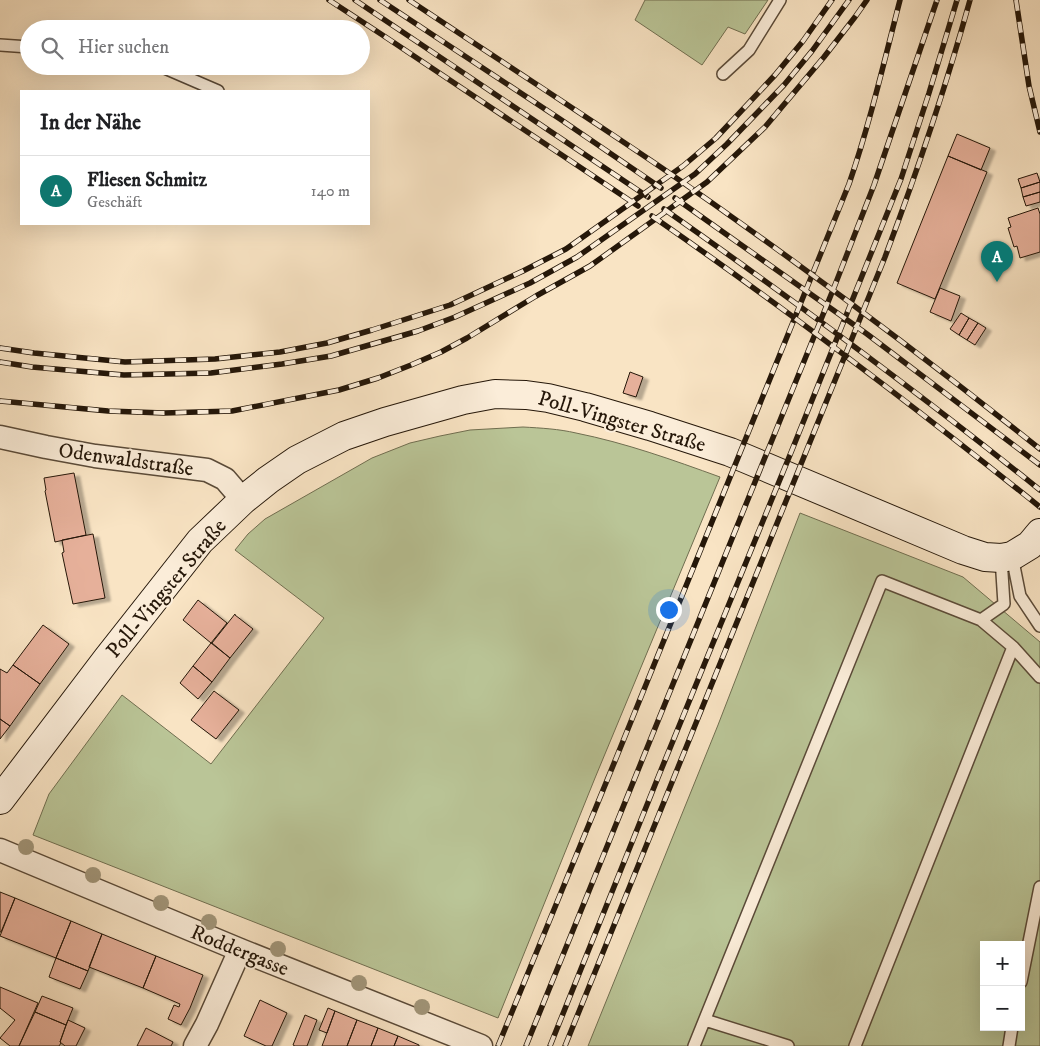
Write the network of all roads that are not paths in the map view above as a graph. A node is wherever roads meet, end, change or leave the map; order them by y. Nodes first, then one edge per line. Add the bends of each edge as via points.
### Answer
1 (780, 0) edge
2 (0, 44) edge
3 (20, 46) edge
4 (723, 74) dead end
5 (181, 75) edge
6 (216, 90) edge
7 (0, 437) edge
8 (242, 500) junction
9 (1040, 533) edge
10 (1006, 557) junction
11 (981, 620) junction
12 (1040, 626) edge
13 (1013, 648) junction
14 (1040, 677) edge
15 (0, 800) edge
16 (0, 850) edge
17 (1040, 887) edge
18 (240, 950) junction
19 (1025, 962) edge
20 (705, 1020) junction
21 (1011, 1031) edge
22 (195, 1046) edge
23 (481, 1046) edge
24 (694, 1046) edge
25 (788, 1046) edge
26 (855, 1046) edge
27 (1009, 1046) edge

1 - 4 lane via 749,50
2 - 3 lane
5 - 6 lane
7 - 8 street, Odenwaldstraße via 95,456 206,470 225,480
8 - 10 street, Poll-Vingster Straße via 297,460 344,436 476,397 526,394 584,407 730,452 963,550 985,557
8 - 15 street, Poll-Vingster Straße via 200,541
9 - 10 street via 1030,545
10 - 11 lane via 1004,604
10 - 12 lane via 1020,596
11 - 13 lane
11 - 20 lane via 882,581
13 - 14 lane
13 - 26 lane
16 - 18 street, Roddergasse
17 - 19 lane
18 - 22 street
18 - 23 street, Roddergasse
20 - 24 lane
20 - 25 lane
21 - 27 lane

